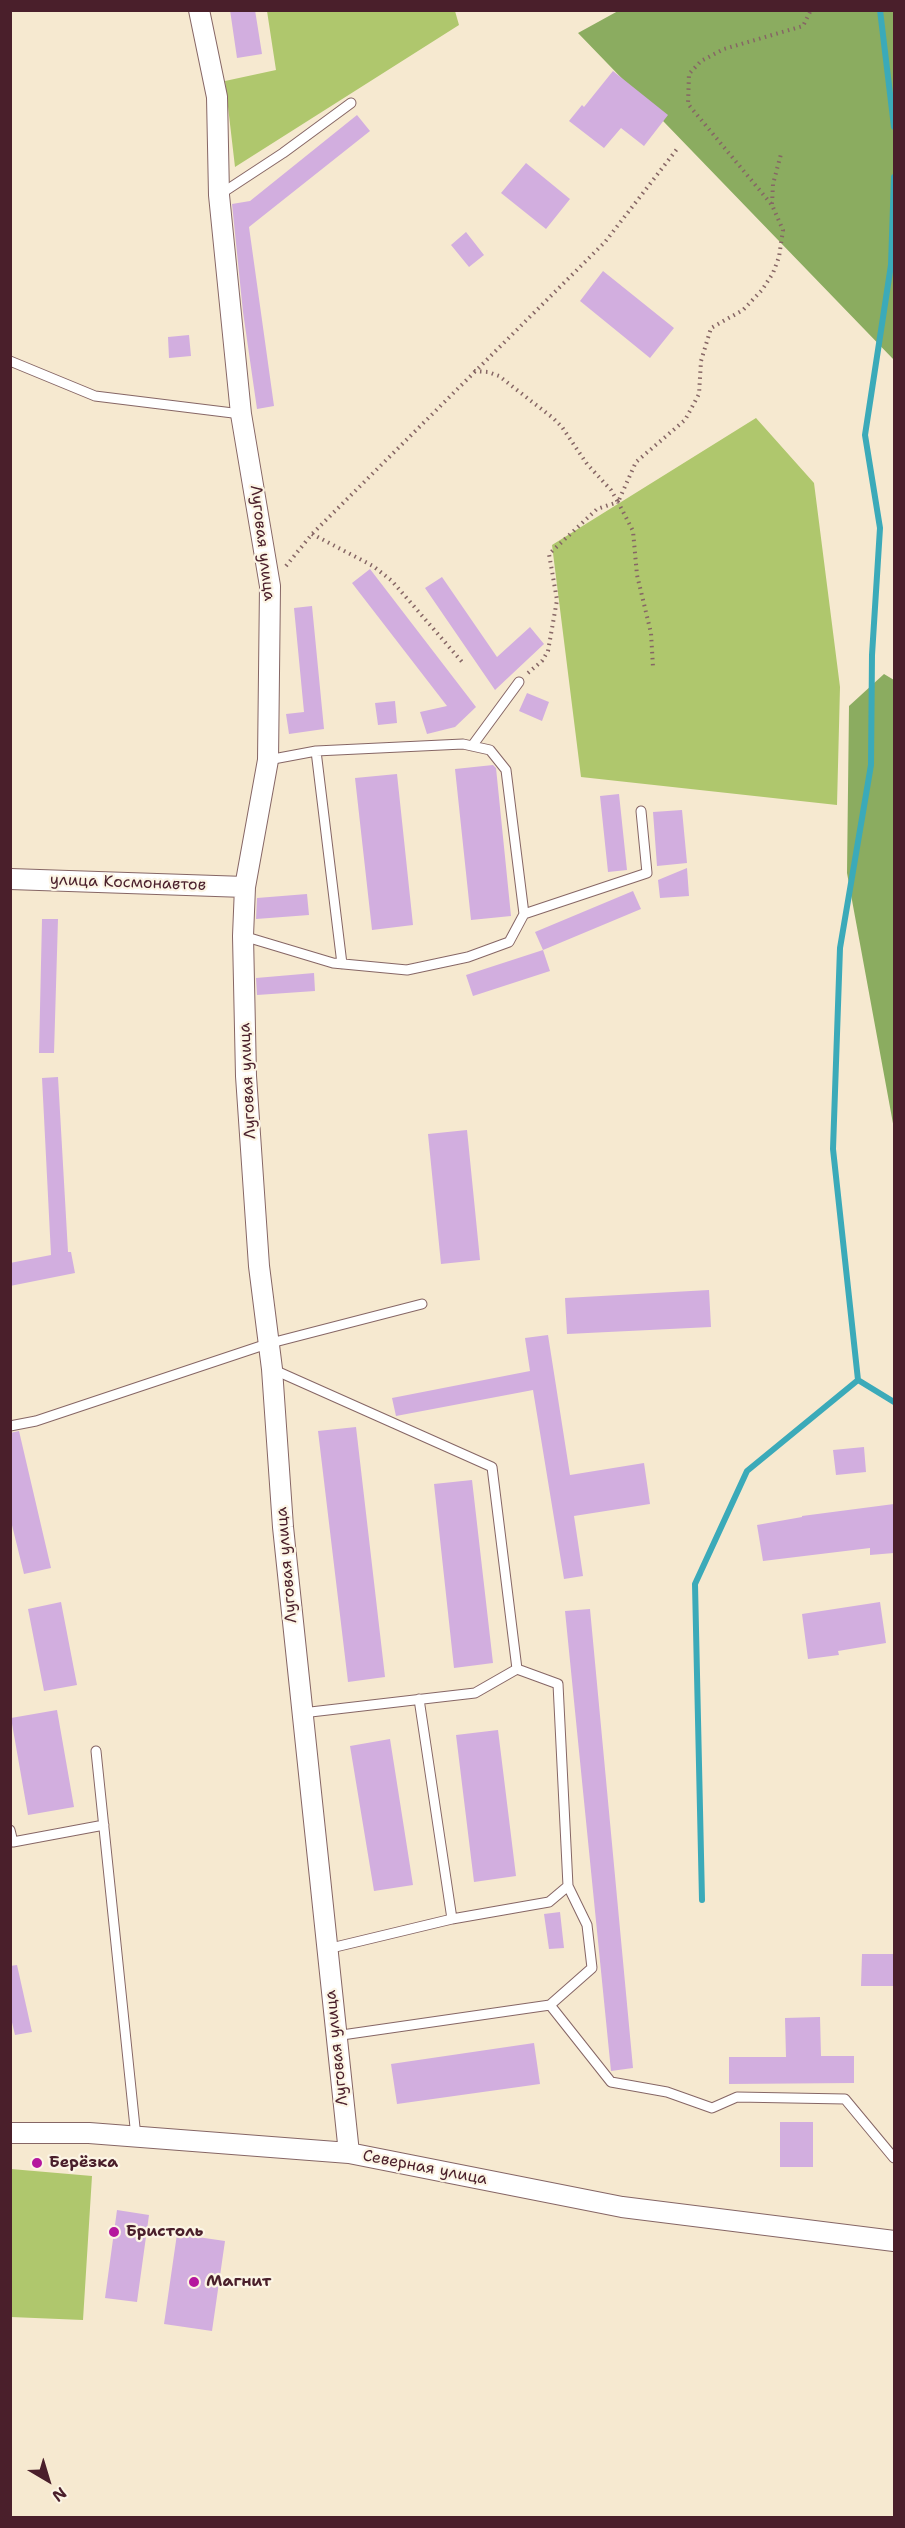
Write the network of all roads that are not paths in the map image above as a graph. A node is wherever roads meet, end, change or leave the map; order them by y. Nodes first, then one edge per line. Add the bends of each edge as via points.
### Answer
1 (199, 10) edge
2 (351, 103) dead end
3 (219, 195) junction
4 (10, 361) edge
5 (240, 414) junction
6 (519, 682) road end
7 (472, 746) junction
8 (316, 751) junction
9 (268, 760) junction
10 (641, 811) dead end
11 (10, 879) edge
12 (245, 887) junction
13 (524, 914) junction
14 (243, 936) junction
15 (342, 964) junction
16 (422, 1304) dead end
17 (267, 1344) junction
18 (272, 1369) junction
19 (10, 1426) edge
20 (517, 1669) junction
21 (418, 1699) junction
22 (302, 1713) junction
23 (96, 1751) dead end
24 (104, 1825) junction
25 (10, 1830) edge
26 (568, 1886) junction
27 (452, 1919) junction
28 (327, 1949) junction
29 (550, 2005) junction
30 (336, 2036) junction
31 (10, 2133) edge
32 (136, 2137) junction
33 (349, 2153) junction
34 (894, 2158) edge
35 (894, 2241) edge

1 - 3 street, Луговая улица via 217,97
2 - 3 lane
3 - 5 street, Луговая улица
4 - 5 lane via 95,396
5 - 9 street, Луговая улица via 270,586
6 - 7 lane
7 - 8 lane
7 - 13 lane via 490,750 506,770
8 - 9 lane
8 - 15 lane
9 - 12 street, Луговая улица
10 - 13 lane via 647,873
11 - 12 street, улица Космонавтов
12 - 14 street, Луговая улица
13 - 15 lane via 509,942 468,957 407,970
14 - 15 lane
14 - 17 street, Луговая улица via 246,1076
16 - 17 lane
17 - 18 street, Луговая улица
17 - 19 lane
18 - 20 lane via 492,1467
18 - 22 street, Луговая улица
20 - 21 lane via 475,1693
20 - 26 lane via 558,1683
21 - 22 lane
21 - 27 lane
22 - 28 street, Луговая улица
23 - 24 lane
24 - 25 lane via 13,1842
24 - 32 lane
26 - 27 lane via 549,1902
26 - 29 lane via 587,1925 592,1968
27 - 28 lane
28 - 30 street, Луговая улица
29 - 30 lane
29 - 34 lane via 611,2082 667,2092 712,2108 737,2097 845,2099
30 - 33 street, Луговая улица
31 - 32 street, Северная улица
32 - 33 street, Северная улица
33 - 35 street, Северная улица via 622,2206

